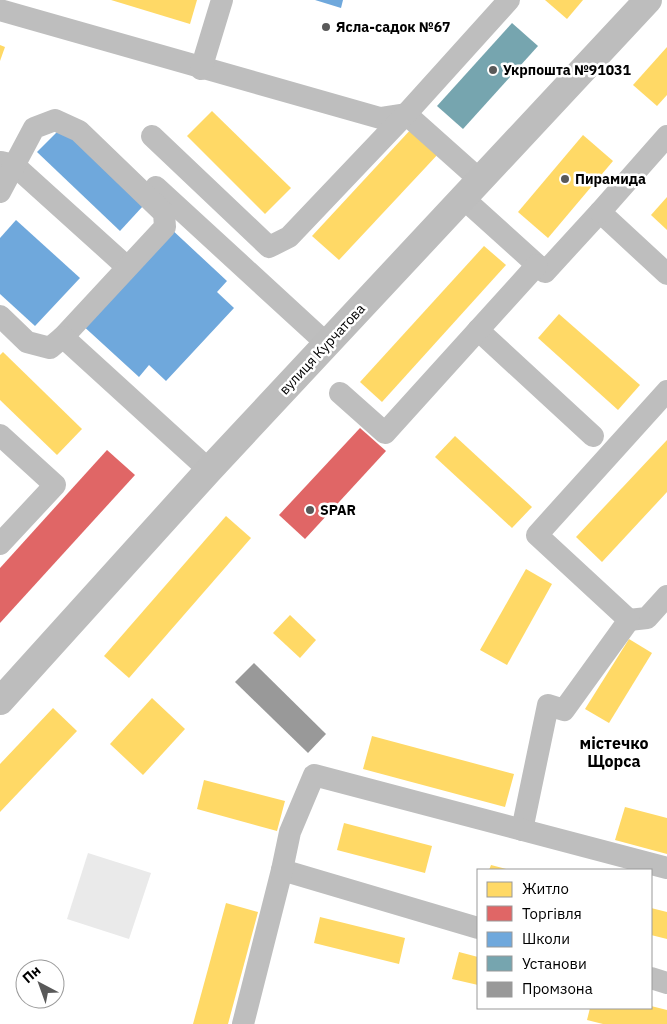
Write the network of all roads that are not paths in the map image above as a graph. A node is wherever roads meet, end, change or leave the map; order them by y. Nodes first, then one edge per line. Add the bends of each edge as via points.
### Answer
1 (222, 0) edge
2 (509, 0) edge
3 (648, 0) edge
4 (0, 10) edge
5 (201, 69) junction
6 (406, 114) junction
7 (152, 136) dead end
8 (667, 136) edge
9 (7, 164) edge
10 (139, 171) dead end
11 (471, 189) junction
12 (0, 192) edge
13 (600, 212) junction
14 (537, 265) junction
15 (127, 267) junction
16 (667, 274) edge
17 (0, 316) edge
18 (478, 330) junction
19 (63, 337) junction
20 (327, 344) junction
21 (667, 391) edge
22 (340, 393) dead end
23 (0, 435) edge
24 (593, 436) dead end
25 (209, 470) junction
26 (0, 544) edge
27 (667, 596) edge
28 (629, 620) junction
29 (2, 694) edge
30 (522, 830) junction
31 (667, 868) edge
32 (282, 870) junction
33 (477, 928) edge
34 (652, 978) edge
35 (667, 983) edge
36 (243, 1024) edge

1 - 5 lane
2 - 6 lane
3 - 11 main road, вулиця Курчатова
4 - 5 lane
5 - 6 lane via 380,118
6 - 7 lane via 289,236 269,247
6 - 11 lane
8 - 13 lane
9 - 12 lane
9 - 15 lane
9 - 15 lane via 34,128 55,120 79,131 164,213 165,226
10 - 20 lane
11 - 14 lane
11 - 20 main road, вулиця Курчатова
13 - 14 lane via 545,272
13 - 16 lane
14 - 18 lane
15 - 19 lane
17 - 19 lane via 28,342 50,348
18 - 22 lane via 385,433
18 - 24 lane
19 - 25 lane
20 - 25 main road, вулиця Курчатова
21 - 28 lane via 537,535
23 - 26 lane via 55,485
25 - 29 main road, вулиця Курчатова
27 - 28 lane via 647,618
28 - 30 lane via 564,710 548,705
30 - 31 lane
30 - 32 lane via 314,775 290,832
32 - 33 lane
32 - 36 lane
34 - 35 lane

